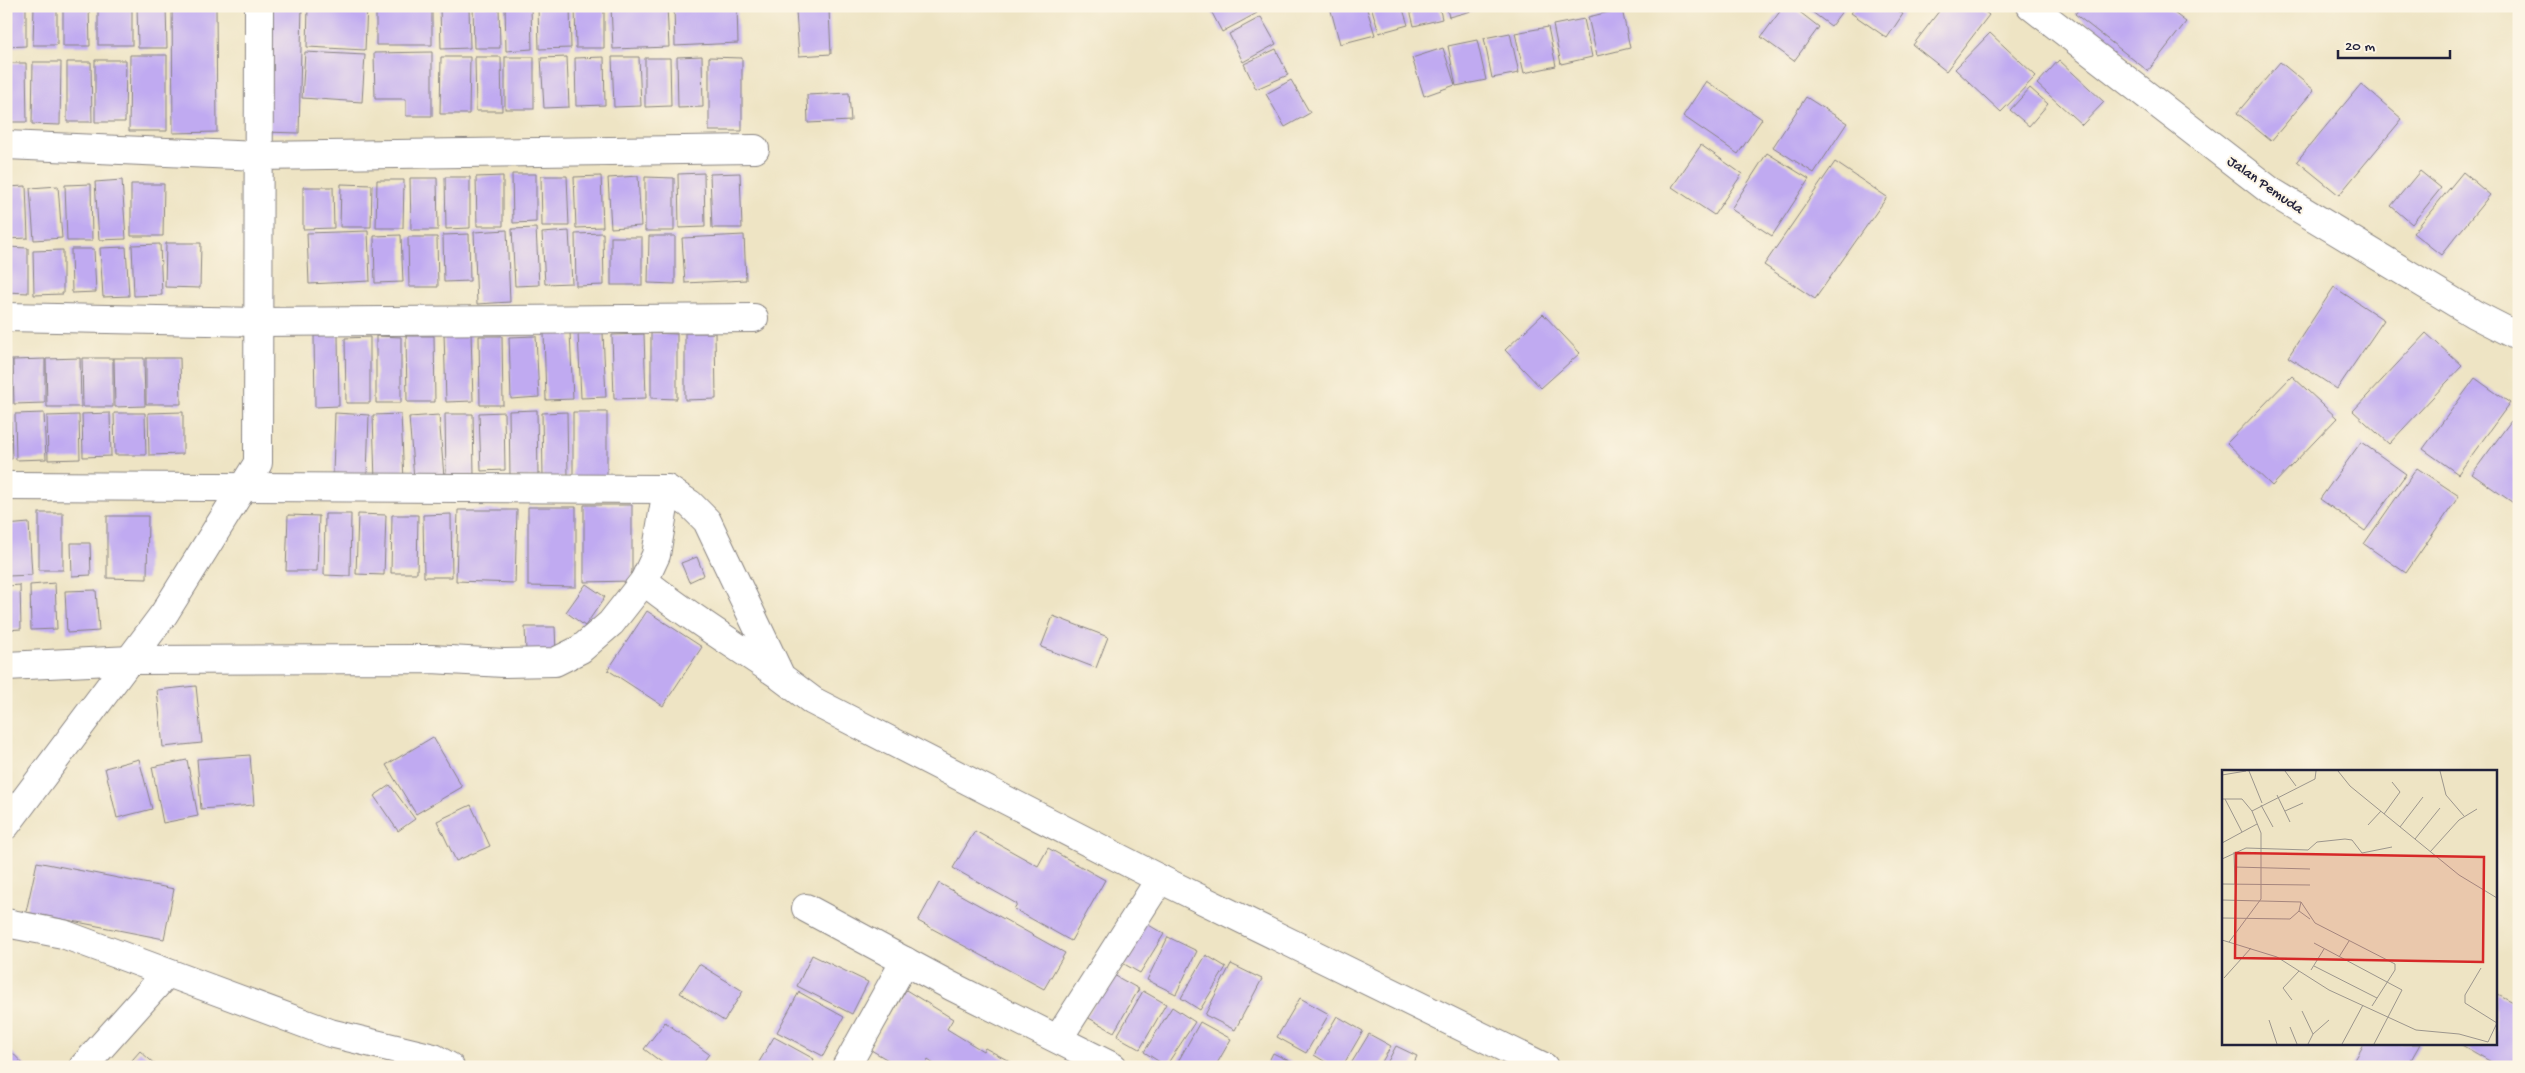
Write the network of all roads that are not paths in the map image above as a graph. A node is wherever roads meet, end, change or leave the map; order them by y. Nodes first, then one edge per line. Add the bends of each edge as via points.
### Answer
1 (259, 6) edge
2 (2031, 6) edge
3 (6, 145) edge
4 (754, 149) dead end
5 (258, 156) junction
6 (6, 317) edge
7 (754, 318) dead end
8 (258, 322) junction
9 (2519, 337) edge
10 (6, 486) edge
11 (242, 488) junction
12 (667, 489) junction
13 (644, 581) junction
14 (131, 660) junction
15 (6, 666) edge
16 (781, 677) junction
17 (6, 825) edge
18 (1160, 879) junction
19 (806, 908) dead end
20 (6, 923) edge
21 (905, 961) junction
22 (167, 973) junction
23 (1058, 1039) junction
24 (83, 1067) edge
25 (450, 1067) edge
26 (846, 1067) edge
27 (1114, 1067) edge
28 (1544, 1067) edge

1 - 5 street
2 - 9 street, Jalan Pemuda via 2272,192 2474,314
3 - 5 street
4 - 5 street
5 - 8 street
6 - 8 street
7 - 8 street
8 - 11 street via 258,463
10 - 11 street
11 - 12 street
11 - 14 street via 164,614
12 - 13 street via 656,555
12 - 16 street via 690,504 707,521
13 - 14 street via 611,623 581,649 555,662
13 - 16 street via 672,604 710,626
14 - 15 street
14 - 17 street
16 - 18 street via 813,702
18 - 23 street
18 - 28 street
19 - 21 street
20 - 22 street via 63,934
21 - 23 street
21 - 26 street
22 - 24 street
22 - 25 street via 330,1032 434,1058
23 - 27 street

